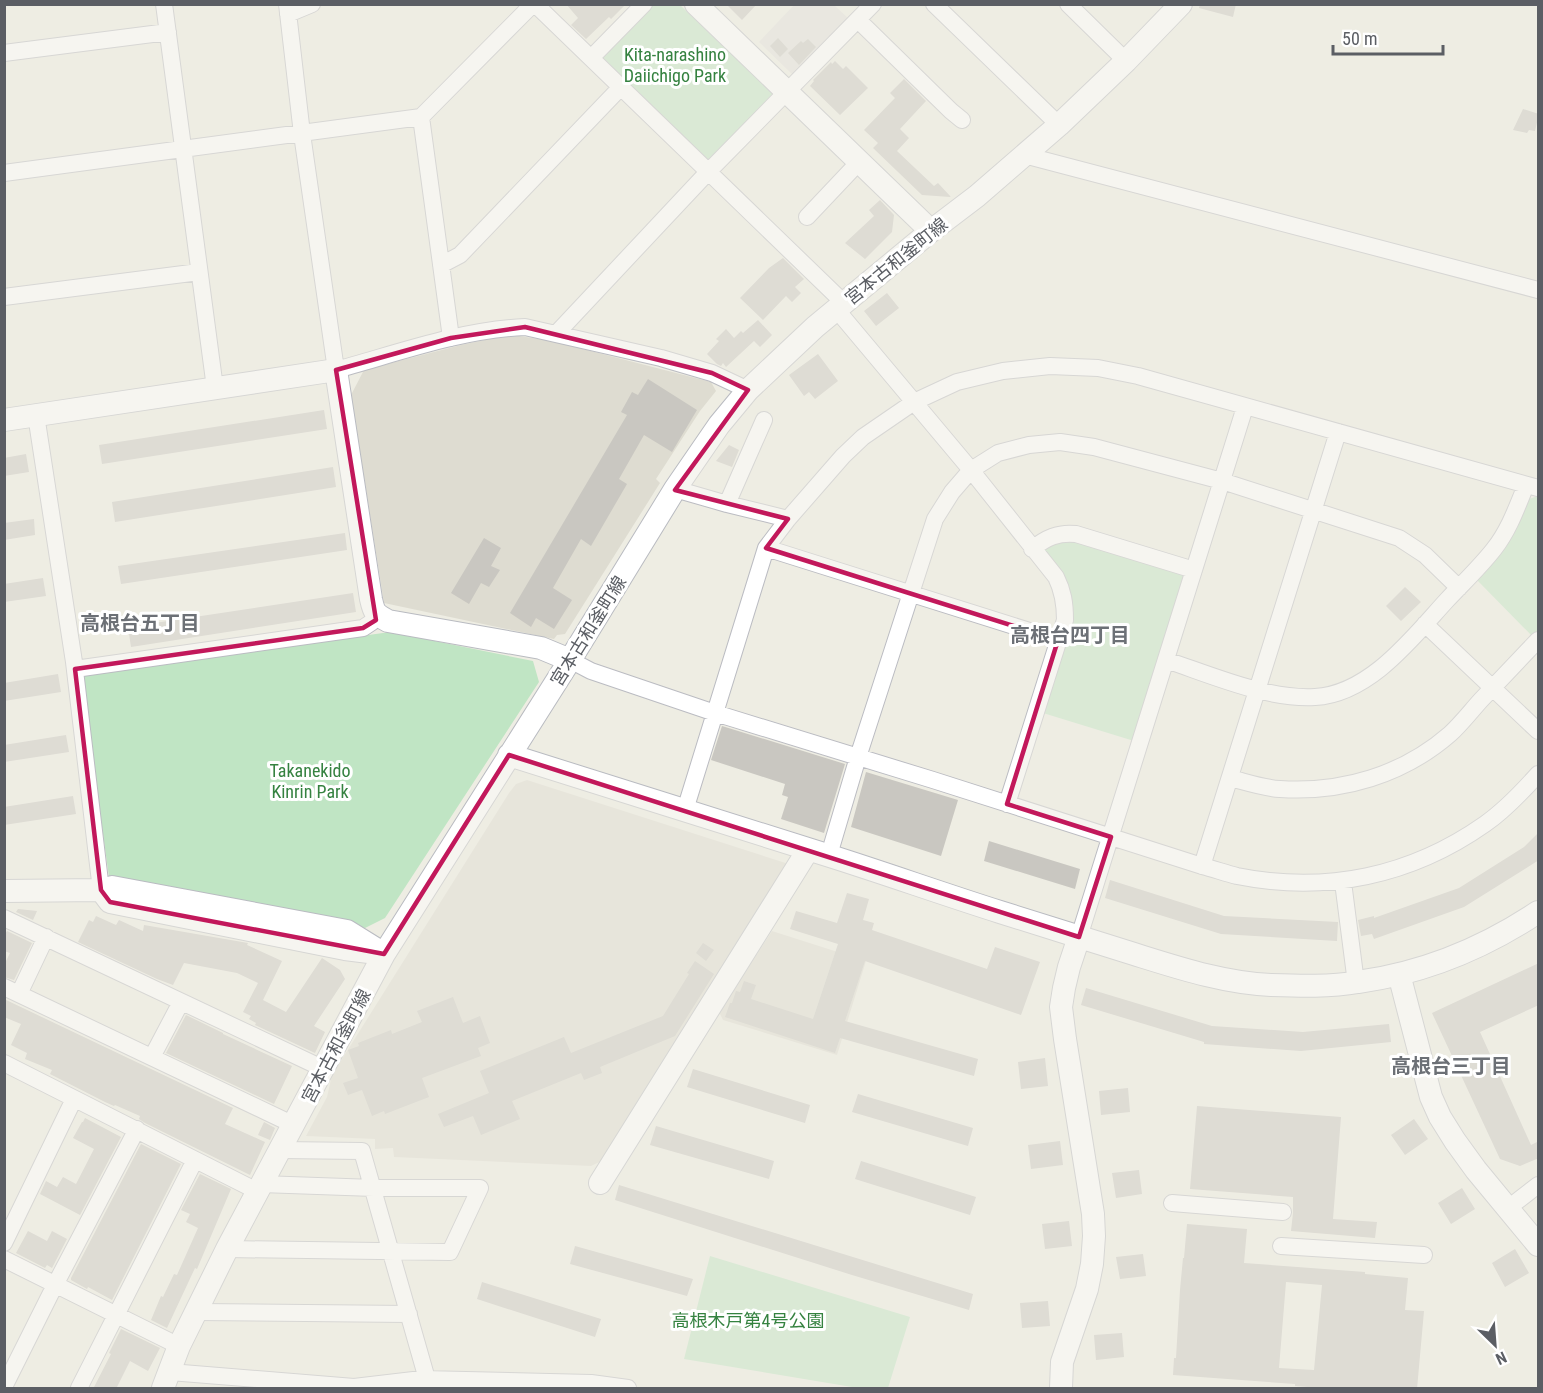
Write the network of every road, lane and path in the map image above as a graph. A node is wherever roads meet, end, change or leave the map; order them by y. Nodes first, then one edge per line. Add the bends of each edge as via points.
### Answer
1 (164, 4) edge
2 (312, 4) edge
3 (534, 4) edge
4 (644, 4) edge
5 (696, 4) edge
6 (873, 4) edge
7 (934, 4) edge
8 (1068, 4) edge
9 (1181, 4) edge
10 (288, 9) edge
11 (858, 20) junction
12 (168, 32) junction
13 (4, 53) edge
14 (591, 58) junction
15 (1126, 61) junction
16 (620, 88) junction
17 (787, 92) junction
18 (421, 117) junction
19 (962, 120) dead end
20 (1059, 125) junction
21 (302, 134) junction
22 (184, 149) junction
23 (1024, 155) junction
24 (860, 162) junction
25 (708, 172) junction
26 (4, 173) edge
27 (807, 217) dead end
28 (931, 231) junction
29 (441, 265) junction
30 (199, 272) junction
31 (1539, 290) edge
32 (4, 297) edge
33 (840, 306) junction
34 (556, 334) junction
35 (451, 338) junction
36 (336, 370) junction
37 (215, 388) junction
38 (748, 390) junction
39 (914, 402) junction
40 (1245, 407) junction
41 (36, 415) junction
42 (4, 420) edge
43 (764, 420) dead end
44 (1338, 432) junction
45 (970, 470) junction
46 (1222, 481) junction
47 (1532, 486) edge
48 (675, 489) junction
49 (727, 504) junction
50 (1314, 511) junction
51 (788, 519) junction
52 (766, 548) junction
53 (1032, 549) junction
54 (1194, 570) junction
55 (1458, 588) junction
56 (912, 593) junction
57 (377, 615) junction
58 (1425, 624) junction
59 (1058, 640) junction
60 (1539, 640) edge
61 (570, 660) junction
62 (1166, 660) junction
63 (75, 669) junction
64 (1493, 688) junction
65 (1257, 690) junction
66 (715, 712) junction
67 (1539, 731) edge
68 (509, 755) junction
69 (858, 757) junction
70 (1539, 774) edge
71 (1230, 778) junction
72 (1007, 804) junction
73 (685, 810) junction
74 (1111, 837) junction
75 (819, 853) junction
76 (1202, 866) junction
77 (1343, 882) junction
78 (101, 890) junction
79 (4, 891) edge
80 (1539, 912) edge
81 (4, 918) edge
82 (1079, 937) junction
83 (46, 938) junction
84 (384, 954) junction
85 (1399, 974) junction
86 (1356, 983) junction
87 (12, 990) edge
88 (181, 1002) junction
89 (152, 1057) junction
90 (7, 1069) edge
91 (324, 1069) junction
92 (74, 1099) junction
93 (294, 1125) junction
94 (137, 1130) junction
95 (280, 1150) junction
96 (195, 1160) junction
97 (600, 1182) dead end
98 (1539, 1185) edge
99 (259, 1188) junction
100 (374, 1188) junction
101 (1516, 1202) dead end
102 (1172, 1203) dead end
103 (1283, 1212) dead end
104 (4, 1244) edge
105 (1539, 1245) edge
106 (1281, 1246) dead end
107 (227, 1249) junction
108 (392, 1251) junction
109 (1424, 1255) dead end
110 (4, 1258) edge
111 (55, 1285) junction
112 (196, 1312) junction
113 (409, 1314) junction
114 (116, 1315) junction
115 (179, 1347) junction
116 (167, 1380) edge
117 (424, 1382) edge
118 (222, 1383) edge
119 (287, 1385) edge
120 (505, 1385) edge
121 (591, 1386) edge
122 (4, 1387) edge
123 (354, 1388) edge
124 (79, 1389) edge
125 (628, 1389) edge
126 (1061, 1389) edge

1 - 12 street
2 - 10 street
3 - 14 street
3 - 18 street
4 - 14 street
5 - 17 street
6 - 11 street
7 - 20 street
8 - 15 street
9 - 15 street, 宮本古和釜町線
10 - 21 street
11 - 17 street
11 - 19 street
12 - 13 street
12 - 22 street
14 - 16 street
15 - 20 street, 宮本古和釜町線
16 - 25 street
16 - 29 street via 460,255
17 - 24 street
17 - 25 street
18 - 21 street
18 - 29 street
20 - 23 street, 宮本古和釜町線
21 - 22 street
21 - 36 street
22 - 26 street
22 - 30 street
23 - 28 street, 宮本古和釜町線
23 - 31 street
24 - 27 street
24 - 28 street
25 - 33 street
25 - 34 street
28 - 33 street, 宮本古和釜町線
29 - 35 street
30 - 32 street
30 - 37 street
33 - 38 street, 宮本古和釜町線
33 - 39 street
34 - 35 street via 525,327
34 - 38 street via 661,358
35 - 36 street
36 - 37 street
36 - 57 street via 371,599
37 - 41 street
38 - 48 street, 宮本古和釜町線
39 - 40 street via 957,382 1003,371 1050,366 1098,368 1138,376
39 - 45 street
39 - 51 street via 863,437 825,474
40 - 44 street
40 - 46 street
41 - 42 street
41 - 63 street
43 - 49 street
44 - 47 street
44 - 50 street
45 - 46 street via 998,453 1060,442 1094,447
45 - 53 street
45 - 56 street via 935,519
46 - 50 street
46 - 54 street
47 - 55 street via 1494,549
48 - 49 street
48 - 61 street, 宮本古和釜町線
49 - 51 street
50 - 55 street via 1399,538 1425,555
50 - 65 street
51 - 52 street
52 - 56 street
52 - 66 street
53 - 54 street via 1053,535 1076,534
53 - 59 street via 1056,577 1064,598 1065,620
54 - 62 street
55 - 58 street
56 - 59 street
56 - 69 street
57 - 61 street via 388,621 541,648
57 - 63 street via 363,628
58 - 64 street
58 - 65 street via 1369,678 1329,696 1289,696
59 - 72 street
60 - 64 street
61 - 66 street via 591,671
61 - 68 street, 宮本古和釜町線
62 - 65 street
62 - 74 street
63 - 78 street
64 - 67 street
64 - 71 street via 1451,733 1398,768 1372,779 1319,790 1277,789
65 - 71 street
66 - 69 street
66 - 73 street
68 - 73 street
68 - 84 street, 宮本古和釜町線
69 - 72 street
69 - 75 street
70 - 77 street via 1486,823 1438,853 1387,872
71 - 76 street
72 - 74 street
73 - 75 street
74 - 76 street
74 - 82 street
75 - 82 street
75 - 97 street
76 - 77 street via 1262,880
77 - 86 street
78 - 79 street
78 - 84 street via 112,886 347,931
80 - 85 street via 1464,952
81 - 83 street
82 - 86 street via 1194,973 1232,980 1270,985
82 - 126 street via 1061,1007 1094,1236 1088,1289 1062,1362
83 - 87 street
83 - 88 street
84 - 91 street, 宮本古和釜町線
85 - 86 street
85 - 105 street via 1431,1097 1440,1117 1476,1170
87 - 89 street
88 - 89 street
88 - 91 street
89 - 93 street
90 - 92 street
91 - 93 street, 宮本古和釜町線
92 - 94 street
92 - 104 street
93 - 95 street, 宮本古和釜町線
94 - 96 street
94 - 111 street
95 - 99 street, 宮本古和釜町線
95 - 100 street via 362,1151
96 - 99 street
96 - 114 street
98 - 101 street
99 - 100 street
99 - 107 street, 宮本古和釜町線
100 - 108 street
100 - 108 street via 480,1188 450,1252
102 - 103 street
106 - 109 street
107 - 108 street
107 - 112 street, 宮本古和釜町線
108 - 113 street
110 - 111 street
111 - 114 street
111 - 122 street
112 - 113 street
112 - 115 street, 宮本古和釜町線
113 - 117 street
114 - 115 street
114 - 124 street
115 - 116 street, 宮本古和釜町線
116 - 118 street
117 - 120 street
117 - 123 street
118 - 119 street
119 - 123 street
120 - 121 street
121 - 125 street

